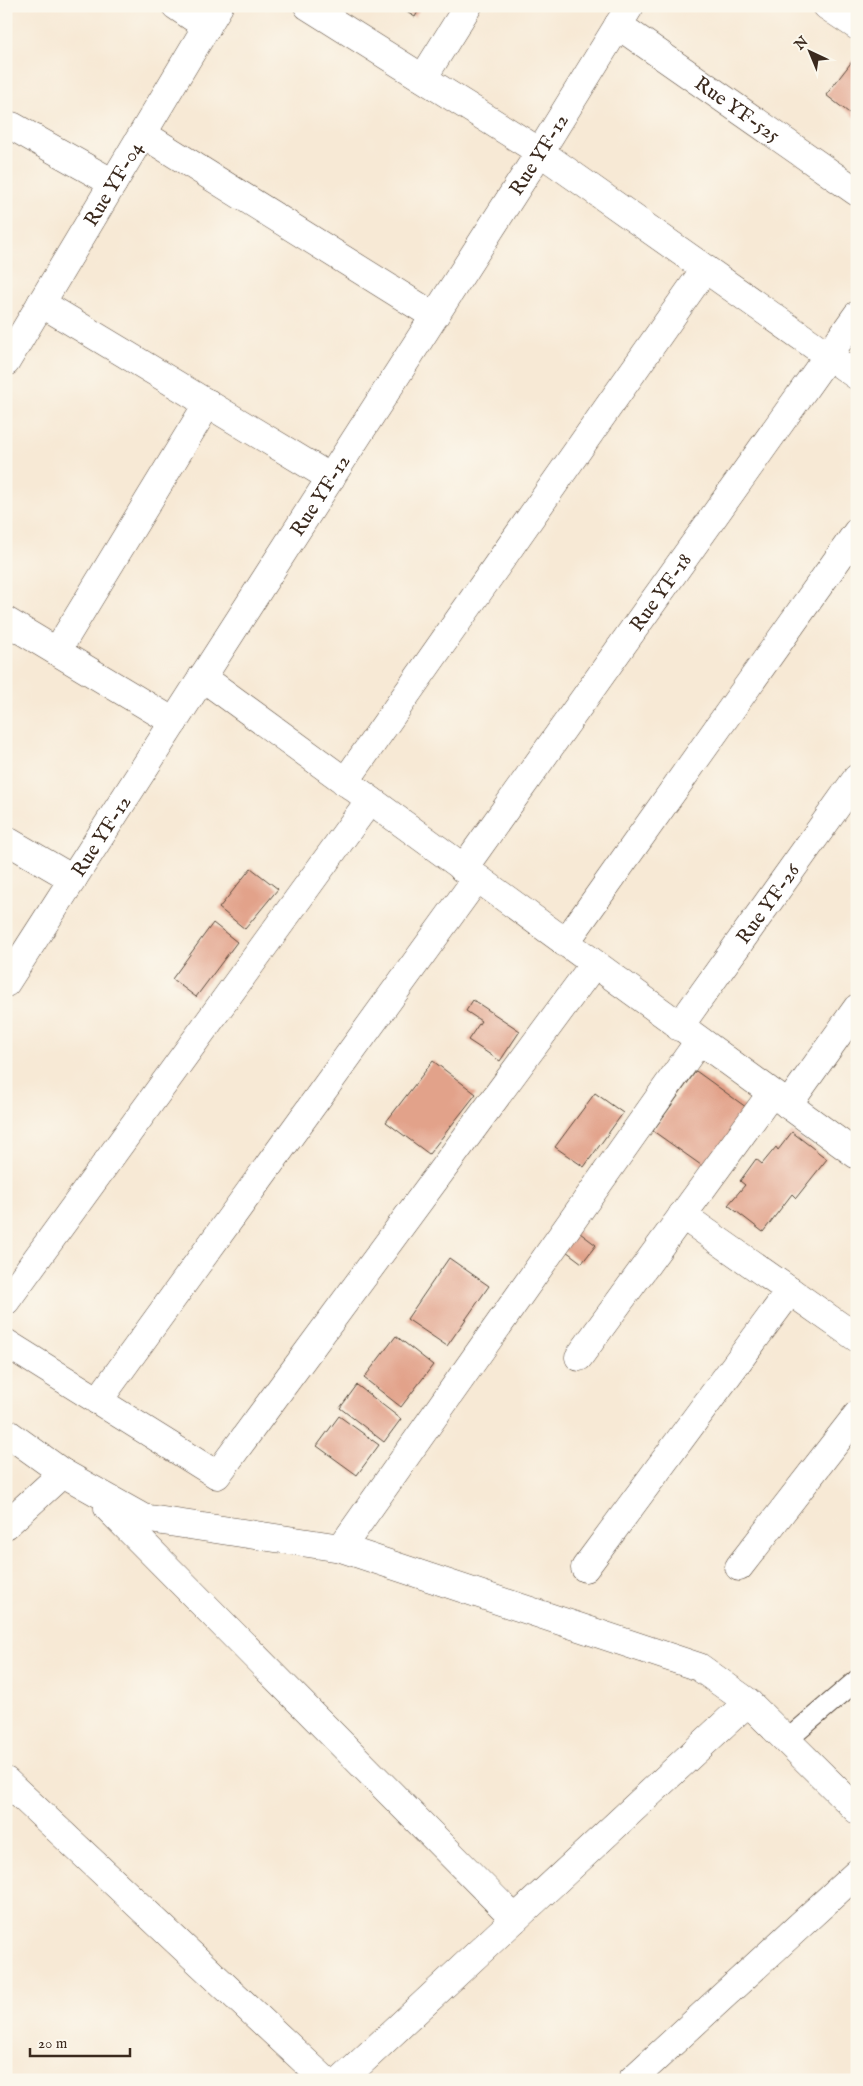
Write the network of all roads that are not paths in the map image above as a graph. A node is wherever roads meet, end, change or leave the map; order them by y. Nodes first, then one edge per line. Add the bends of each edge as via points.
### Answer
1 (176, 6) edge
2 (308, 6) edge
3 (468, 6) edge
4 (827, 6) edge
5 (624, 16) edge
6 (213, 17) edge
7 (857, 26) edge
8 (423, 78) junction
9 (8, 120) edge
10 (142, 134) junction
11 (540, 152) junction
12 (113, 183) junction
13 (857, 192) edge
14 (705, 268) junction
15 (41, 303) junction
16 (857, 315) edge
17 (434, 316) junction
18 (828, 356) junction
19 (6, 362) edge
20 (857, 376) edge
21 (208, 403) junction
22 (331, 478) junction
23 (857, 532) edge
24 (6, 621) edge
25 (57, 652) junction
26 (202, 677) junction
27 (174, 722) junction
28 (857, 778) edge
29 (345, 782) junction
30 (370, 800) junction
31 (6, 840) edge
32 (470, 873) junction
33 (73, 879) junction
34 (566, 943) junction
35 (594, 964) junction
36 (6, 983) edge
37 (857, 1008) edge
38 (689, 1034) junction
39 (780, 1100) junction
40 (857, 1155) edge
41 (682, 1216) junction
42 (790, 1291) junction
43 (6, 1302) edge
44 (857, 1338) edge
45 (6, 1343) edge
46 (579, 1357) dead end
47 (98, 1401) junction
48 (857, 1415) edge
49 (6, 1432) edge
50 (74, 1479) junction
51 (6, 1525) edge
52 (341, 1548) junction
53 (739, 1567) dead end
54 (585, 1568) dead end
55 (857, 1680) edge
56 (748, 1702) junction
57 (786, 1740) junction
58 (6, 1781) edge
59 (857, 1810) edge
60 (857, 1872) edge
61 (515, 1919) junction
62 (325, 2080) edge
63 (342, 2080) edge
64 (632, 2080) edge

1 - 6 street
2 - 8 street
3 - 8 street
4 - 7 street
5 - 11 street, Rue YF-12
5 - 13 street, Rue YF-525
6 - 10 street, Rue YF-04
8 - 11 street
9 - 12 street
10 - 12 street, Rue YF-04
10 - 17 street
11 - 14 street
11 - 17 street, Rue YF-12
12 - 15 street, Rue YF-04
14 - 18 street
14 - 29 street
15 - 19 street, Rue YF-04
15 - 21 street
16 - 18 street, Rue YF-18
17 - 22 street, Rue YF-12
18 - 20 street
18 - 32 street, Rue YF-18
21 - 22 street
21 - 25 street
22 - 26 street, Rue YF-12
23 - 34 street
24 - 25 street
25 - 27 street
26 - 27 street, Rue YF-12
26 - 29 street
27 - 33 street, Rue YF-12
28 - 38 street, Rue YF-26
29 - 30 street
30 - 32 street
30 - 43 street
31 - 33 street
32 - 34 street
32 - 47 street, Rue YF-18
33 - 36 street, Rue YF-12
34 - 35 street
35 - 38 street
35 - 47 street via 217,1475
37 - 39 street
38 - 39 street
38 - 52 street, Rue YF-26
39 - 40 street
39 - 41 street
41 - 42 street
41 - 46 street
42 - 44 street
42 - 54 street
45 - 47 street
48 - 53 street
49 - 50 street
50 - 51 street
50 - 52 street via 143,1518
50 - 61 street
52 - 56 street via 699,1667
55 - 57 lane
56 - 57 street
56 - 61 street
57 - 59 street
58 - 62 street
60 - 64 street
61 - 63 street

